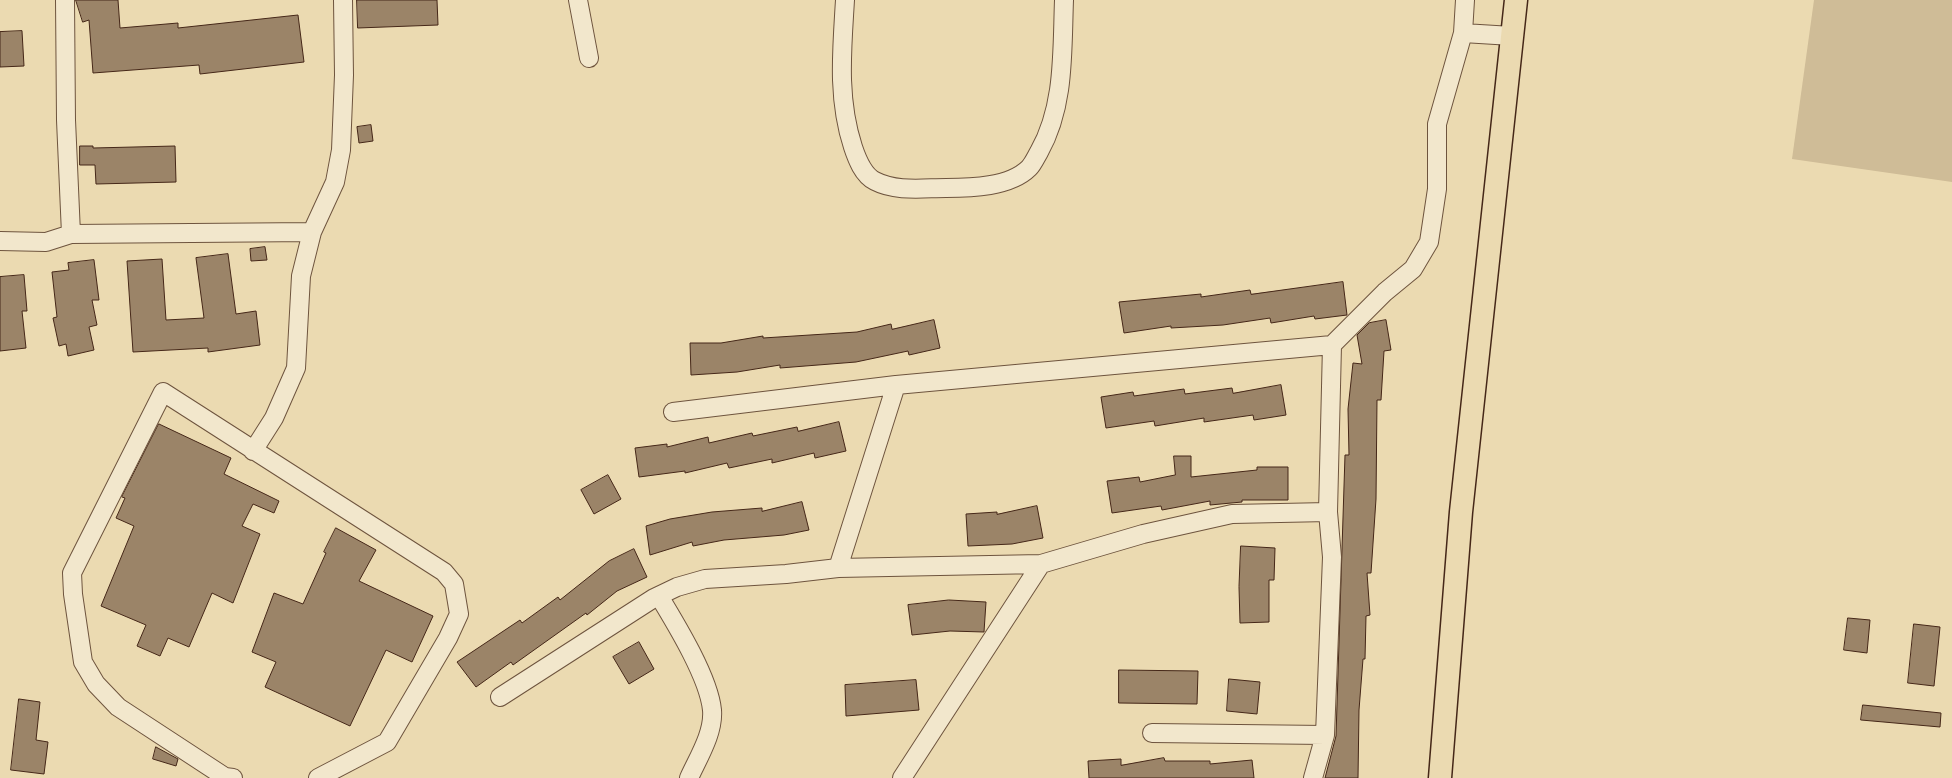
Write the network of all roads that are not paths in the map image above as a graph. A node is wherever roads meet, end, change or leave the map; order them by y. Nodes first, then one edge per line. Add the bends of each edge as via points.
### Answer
1 (65, 0) edge
2 (342, 0) edge
3 (578, 0) edge
4 (845, 0) edge
5 (1064, 0) edge
6 (1465, 0) edge
7 (1516, 0) edge
8 (1463, 33) junction
9 (1512, 36) junction
10 (590, 58) dead end
11 (312, 232) junction
12 (71, 234) junction
13 (0, 241) edge
14 (1332, 346) junction
15 (896, 385) junction
16 (673, 412) dead end
17 (253, 451) junction
18 (1328, 512) junction
19 (1041, 564) junction
20 (838, 568) junction
21 (659, 596) junction
22 (500, 697) dead end
23 (1152, 733) dead end
24 (1325, 736) junction
25 (233, 778) edge
26 (318, 778) edge
27 (689, 778) edge
28 (902, 778) edge
29 (1313, 778) edge
30 (1440, 778) edge

1 - 12 street
2 - 11 street via 344,76 341,150 335,182
3 - 10 street
4 - 5 street via 842,97 847,128 859,164 874,181 894,188 956,188 1007,182 1030,168 1049,134 1058,99
6 - 8 street
7 - 9 main road
8 - 9 street
8 - 14 street via 1437,124 1438,189 1429,242 1413,269 1385,292
9 - 30 main road via 1461,512
11 - 12 street
11 - 17 street via 301,276 296,368 274,418
12 - 13 street via 46,242
14 - 15 street
14 - 18 street
15 - 16 street
15 - 20 street
17 - 25 street via 163,392 72,573 83,662 96,684 118,707 225,776
17 - 26 street via 444,572 454,584 458,599 459,614 448,638 387,742
18 - 19 street via 1232,514 1143,534
18 - 24 street via 1332,556
19 - 20 street
19 - 28 street
20 - 21 street via 704,579
21 - 22 street
21 - 27 street via 707,686 712,711 707,739
23 - 24 street
24 - 29 street

